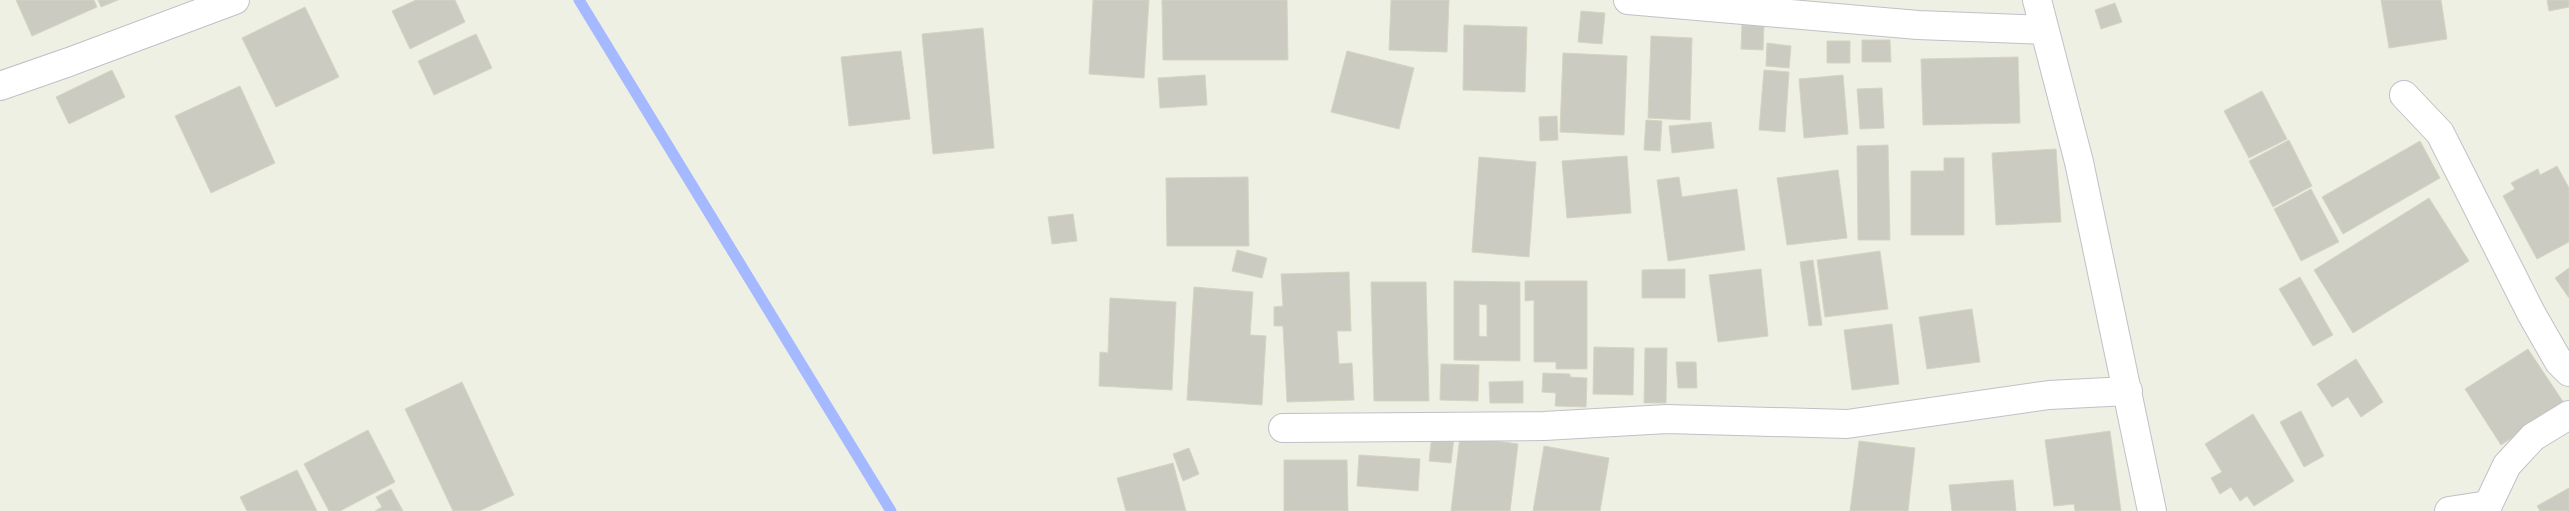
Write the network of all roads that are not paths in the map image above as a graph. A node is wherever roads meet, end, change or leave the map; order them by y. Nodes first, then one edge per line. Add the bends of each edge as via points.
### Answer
1 (235, 0) edge
2 (1628, 0) edge
3 (2037, 0) edge
4 (1688, 3) edge
5 (2044, 30) junction
6 (0, 86) edge
7 (2404, 95) dead end
8 (2569, 372) edge
9 (2128, 392) junction
10 (2569, 414) edge
11 (1283, 428) dead end
12 (2490, 508) edge
13 (2152, 511) edge
14 (2449, 511) edge

1 - 6 street
2 - 4 street
3 - 5 street
4 - 5 street via 1918,24
5 - 9 street via 2079,162
7 - 8 street via 2440,132 2531,313 2559,362
9 - 11 street via 2049,395 1846,424 1667,419 1544,426
9 - 13 street
10 - 12 street via 2533,437 2507,465
12 - 14 street

